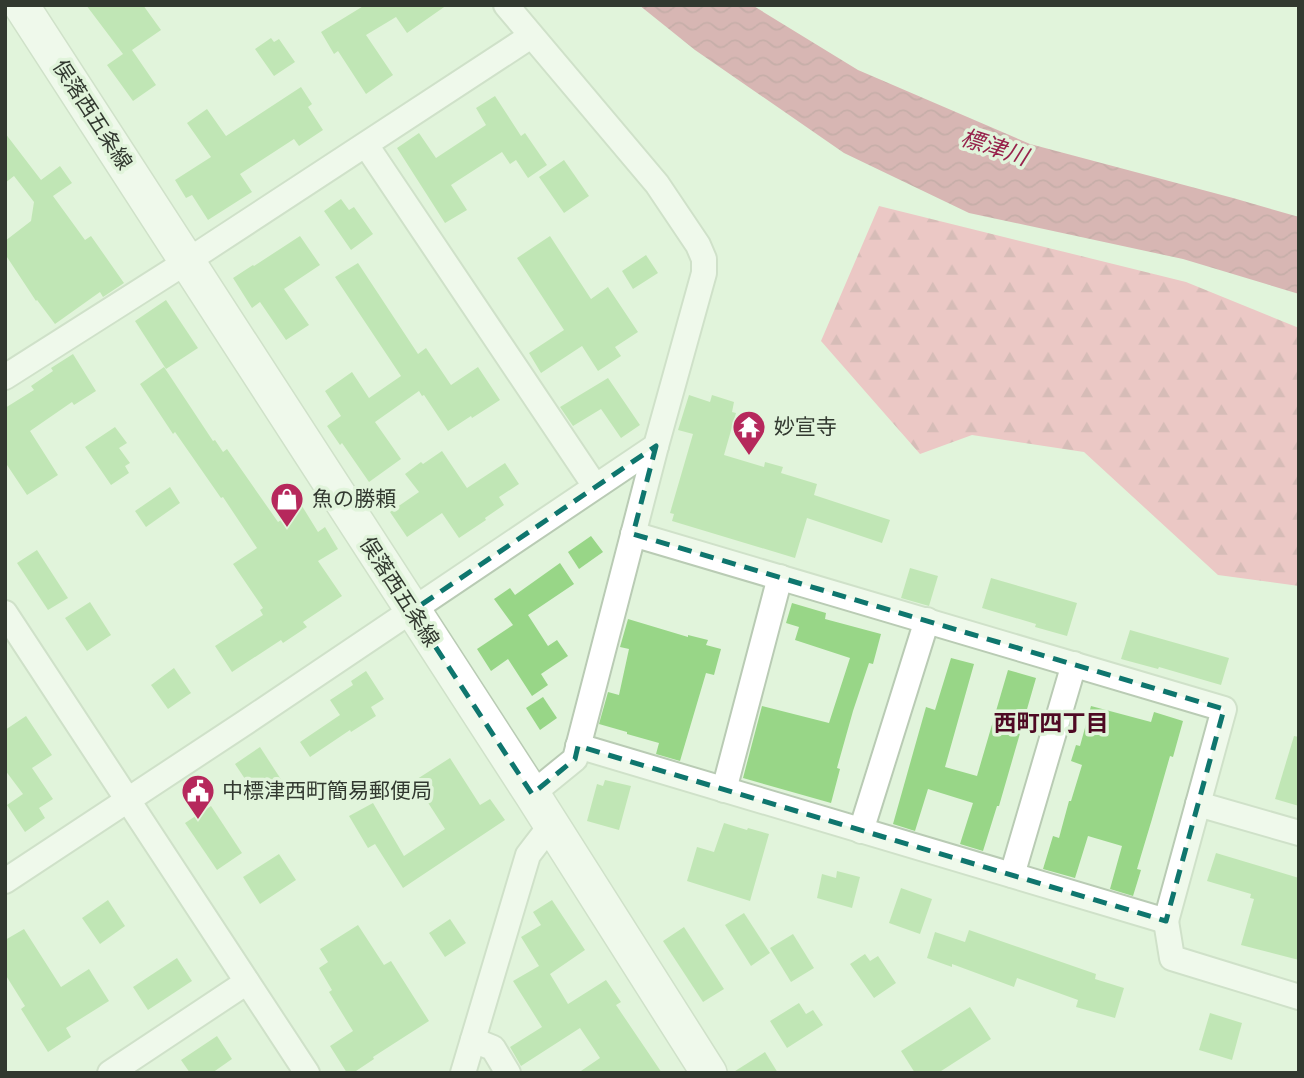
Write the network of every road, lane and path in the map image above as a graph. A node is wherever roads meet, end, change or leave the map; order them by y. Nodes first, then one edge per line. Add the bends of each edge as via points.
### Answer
1 (21, 5) edge
2 (506, 5) edge
3 (531, 36) junction
4 (366, 145) junction
5 (186, 262) junction
6 (5, 377) edge
7 (656, 446) junction
8 (595, 486) junction
9 (633, 534) junction
10 (780, 577) junction
11 (412, 611) junction
12 (927, 620) junction
13 (8, 622) edge
14 (1074, 664) junction
15 (578, 746) junction
16 (724, 790) junction
17 (532, 794) junction
18 (128, 800) junction
19 (1198, 804) junction
20 (551, 825) junction
21 (861, 831) junction
22 (1299, 833) edge
23 (1012, 875) junction
24 (5, 881) edge
25 (1166, 921) junction
26 (247, 982) junction
27 (1299, 997) edge
28 (473, 1040) junction
29 (110, 1073) edge
30 (307, 1073) edge
31 (463, 1073) edge
32 (508, 1073) edge
33 (709, 1073) edge

1 - 5 main road, 俣落西五条線
2 - 3 street
3 - 4 street
3 - 7 street via 657,184 704,258 704,273
4 - 5 street
4 - 8 street
5 - 6 street
5 - 11 main road, 俣落西五条線
7 - 8 street
7 - 9 street
8 - 11 street
9 - 10 street
9 - 15 street
10 - 12 street
10 - 16 street
11 - 17 main road, 俣落西五条線
11 - 18 street
12 - 14 street
12 - 21 street
13 - 18 street
14 - 19 street via 1224,709
14 - 23 street
15 - 16 street
15 - 17 street via 575,760
16 - 21 street
17 - 20 main road, 俣落西五条線
18 - 24 street
18 - 26 street
19 - 22 street
19 - 25 street
20 - 28 street via 528,855
20 - 33 main road, 俣落西五条線
21 - 23 street
23 - 25 street
25 - 27 street via 1172,958
26 - 29 street
26 - 30 street
28 - 31 street
28 - 32 street via 493,1048

